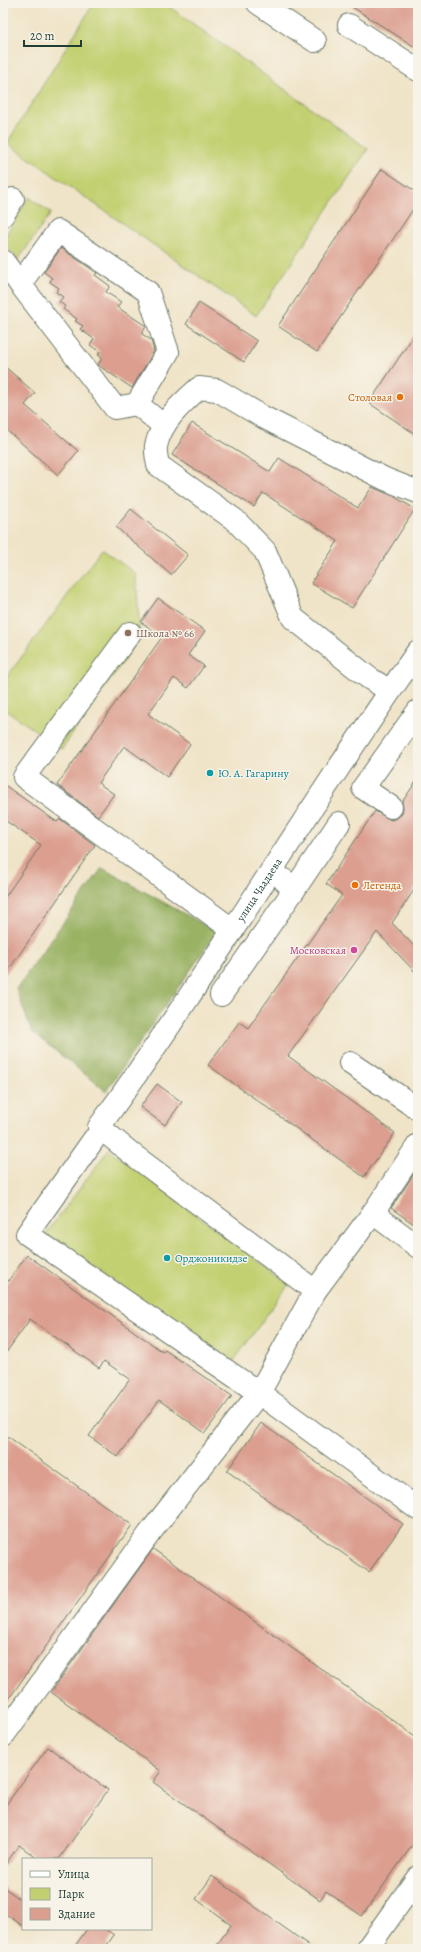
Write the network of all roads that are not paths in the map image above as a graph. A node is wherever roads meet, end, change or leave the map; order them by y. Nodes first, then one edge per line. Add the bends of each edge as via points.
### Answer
1 (258, 3) edge
2 (349, 25) dead end
3 (315, 41) dead end
4 (418, 70) edge
5 (3, 261) edge
6 (20, 284) junction
7 (137, 404) junction
8 (164, 426) junction
9 (418, 492) edge
10 (130, 633) dead end
11 (418, 651) edge
12 (390, 691) junction
13 (418, 711) edge
14 (391, 807) dead end
15 (339, 823) dead end
16 (270, 874) junction
17 (294, 890) junction
18 (233, 930) junction
19 (222, 995) dead end
20 (350, 1063) dead end
21 (418, 1109) edge
22 (97, 1133) junction
23 (418, 1145) edge
24 (373, 1213) junction
25 (418, 1247) edge
26 (315, 1291) junction
27 (259, 1393) junction
28 (418, 1509) edge
29 (3, 1736) edge
30 (418, 1877) edge
31 (367, 1949) edge

1 - 3 street
2 - 4 street
5 - 6 street
6 - 7 street via 115,408
6 - 7 street via 58,231 148,292 168,352
7 - 8 street
8 - 9 street via 179,405 199,388 217,390 263,417 385,479
8 - 12 street via 155,447 158,465 235,520 265,551 292,618 369,678
10 - 18 street via 24,777
11 - 12 street, улица Чаадаева
12 - 16 street, улица Чаадаева
13 - 14 street via 363,788
15 - 17 street
16 - 17 street via 283,880
16 - 18 street, улица Чаадаева
17 - 19 street
18 - 22 street, улица Чаадаева
20 - 21 street
22 - 26 street via 132,1154
22 - 27 street, улица Чаадаева via 27,1234
23 - 24 street
24 - 25 street
24 - 26 street
26 - 27 street
27 - 28 street
27 - 29 street via 149,1534
30 - 31 street

